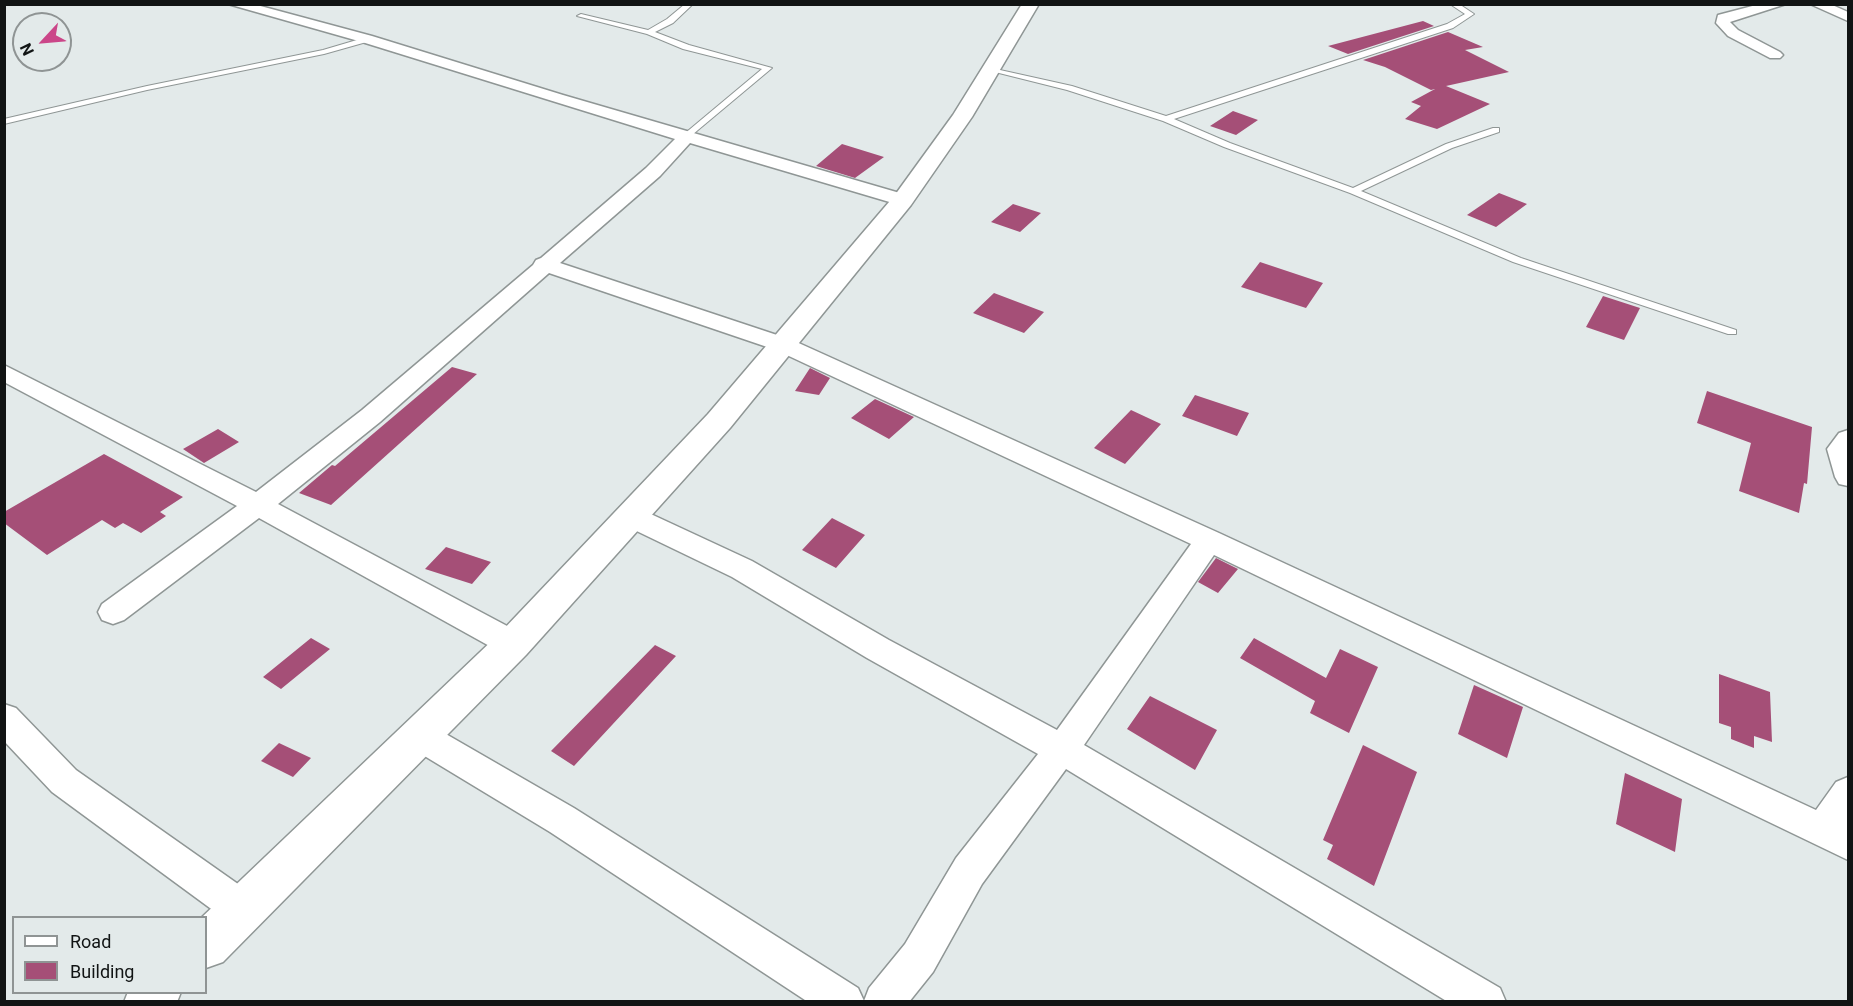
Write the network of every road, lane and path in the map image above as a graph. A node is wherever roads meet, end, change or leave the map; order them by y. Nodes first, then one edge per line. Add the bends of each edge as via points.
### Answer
1 (235, 4) edge
2 (690, 4) edge
3 (1031, 4) edge
4 (1453, 4) edge
5 (1779, 4) edge
6 (1817, 4) edge
7 (581, 16) dead end
8 (1848, 17) edge
9 (649, 32) junction
10 (367, 39) junction
11 (1775, 55) dead end
12 (991, 70) junction
13 (1166, 119) junction
14 (4, 122) edge
15 (1496, 130) dead end
16 (686, 137) junction
17 (1353, 191) junction
18 (903, 200) junction
19 (543, 264) junction
20 (1732, 332) dead end
21 (784, 345) junction
22 (4, 372) edge
23 (1848, 439) edge
24 (1848, 477) edge
25 (258, 505) junction
26 (630, 516) junction
27 (1209, 540) junction
28 (113, 612) dead end
29 (513, 644) junction
30 (4, 718) edge
31 (420, 736) junction
32 (1062, 750) junction
33 (1848, 794) edge
34 (1836, 837) edge
35 (242, 909) junction
36 (207, 944) edge
37 (844, 1002) edge
38 (883, 1002) edge
39 (1486, 1002) edge

1 - 10 street
2 - 9 lane
3 - 12 main road
4 - 13 lane via 1470,14 1450,26
5 - 11 street via 1723,18 1733,33
6 - 8 street
7 - 9 lane
9 - 16 lane via 687,47 768,68
10 - 14 lane via 324,52
10 - 16 street
12 - 13 lane via 1069,88
12 - 18 main road
13 - 17 lane
15 - 17 lane via 1449,146
16 - 18 street
16 - 19 street via 653,172
17 - 20 lane via 1517,260
18 - 21 main road
19 - 21 street
19 - 25 street via 372,416
21 - 26 main road
21 - 27 street
22 - 25 street
23 - 24 street via 1840,449
25 - 28 street
25 - 29 street
26 - 29 main road
26 - 32 street via 742,569
27 - 32 street
27 - 34 street
29 - 31 main road
30 - 35 street via 64,781
31 - 35 main road
31 - 37 street via 562,820
32 - 38 street via 969,871 919,958
32 - 39 street
33 - 34 street
35 - 36 main road

